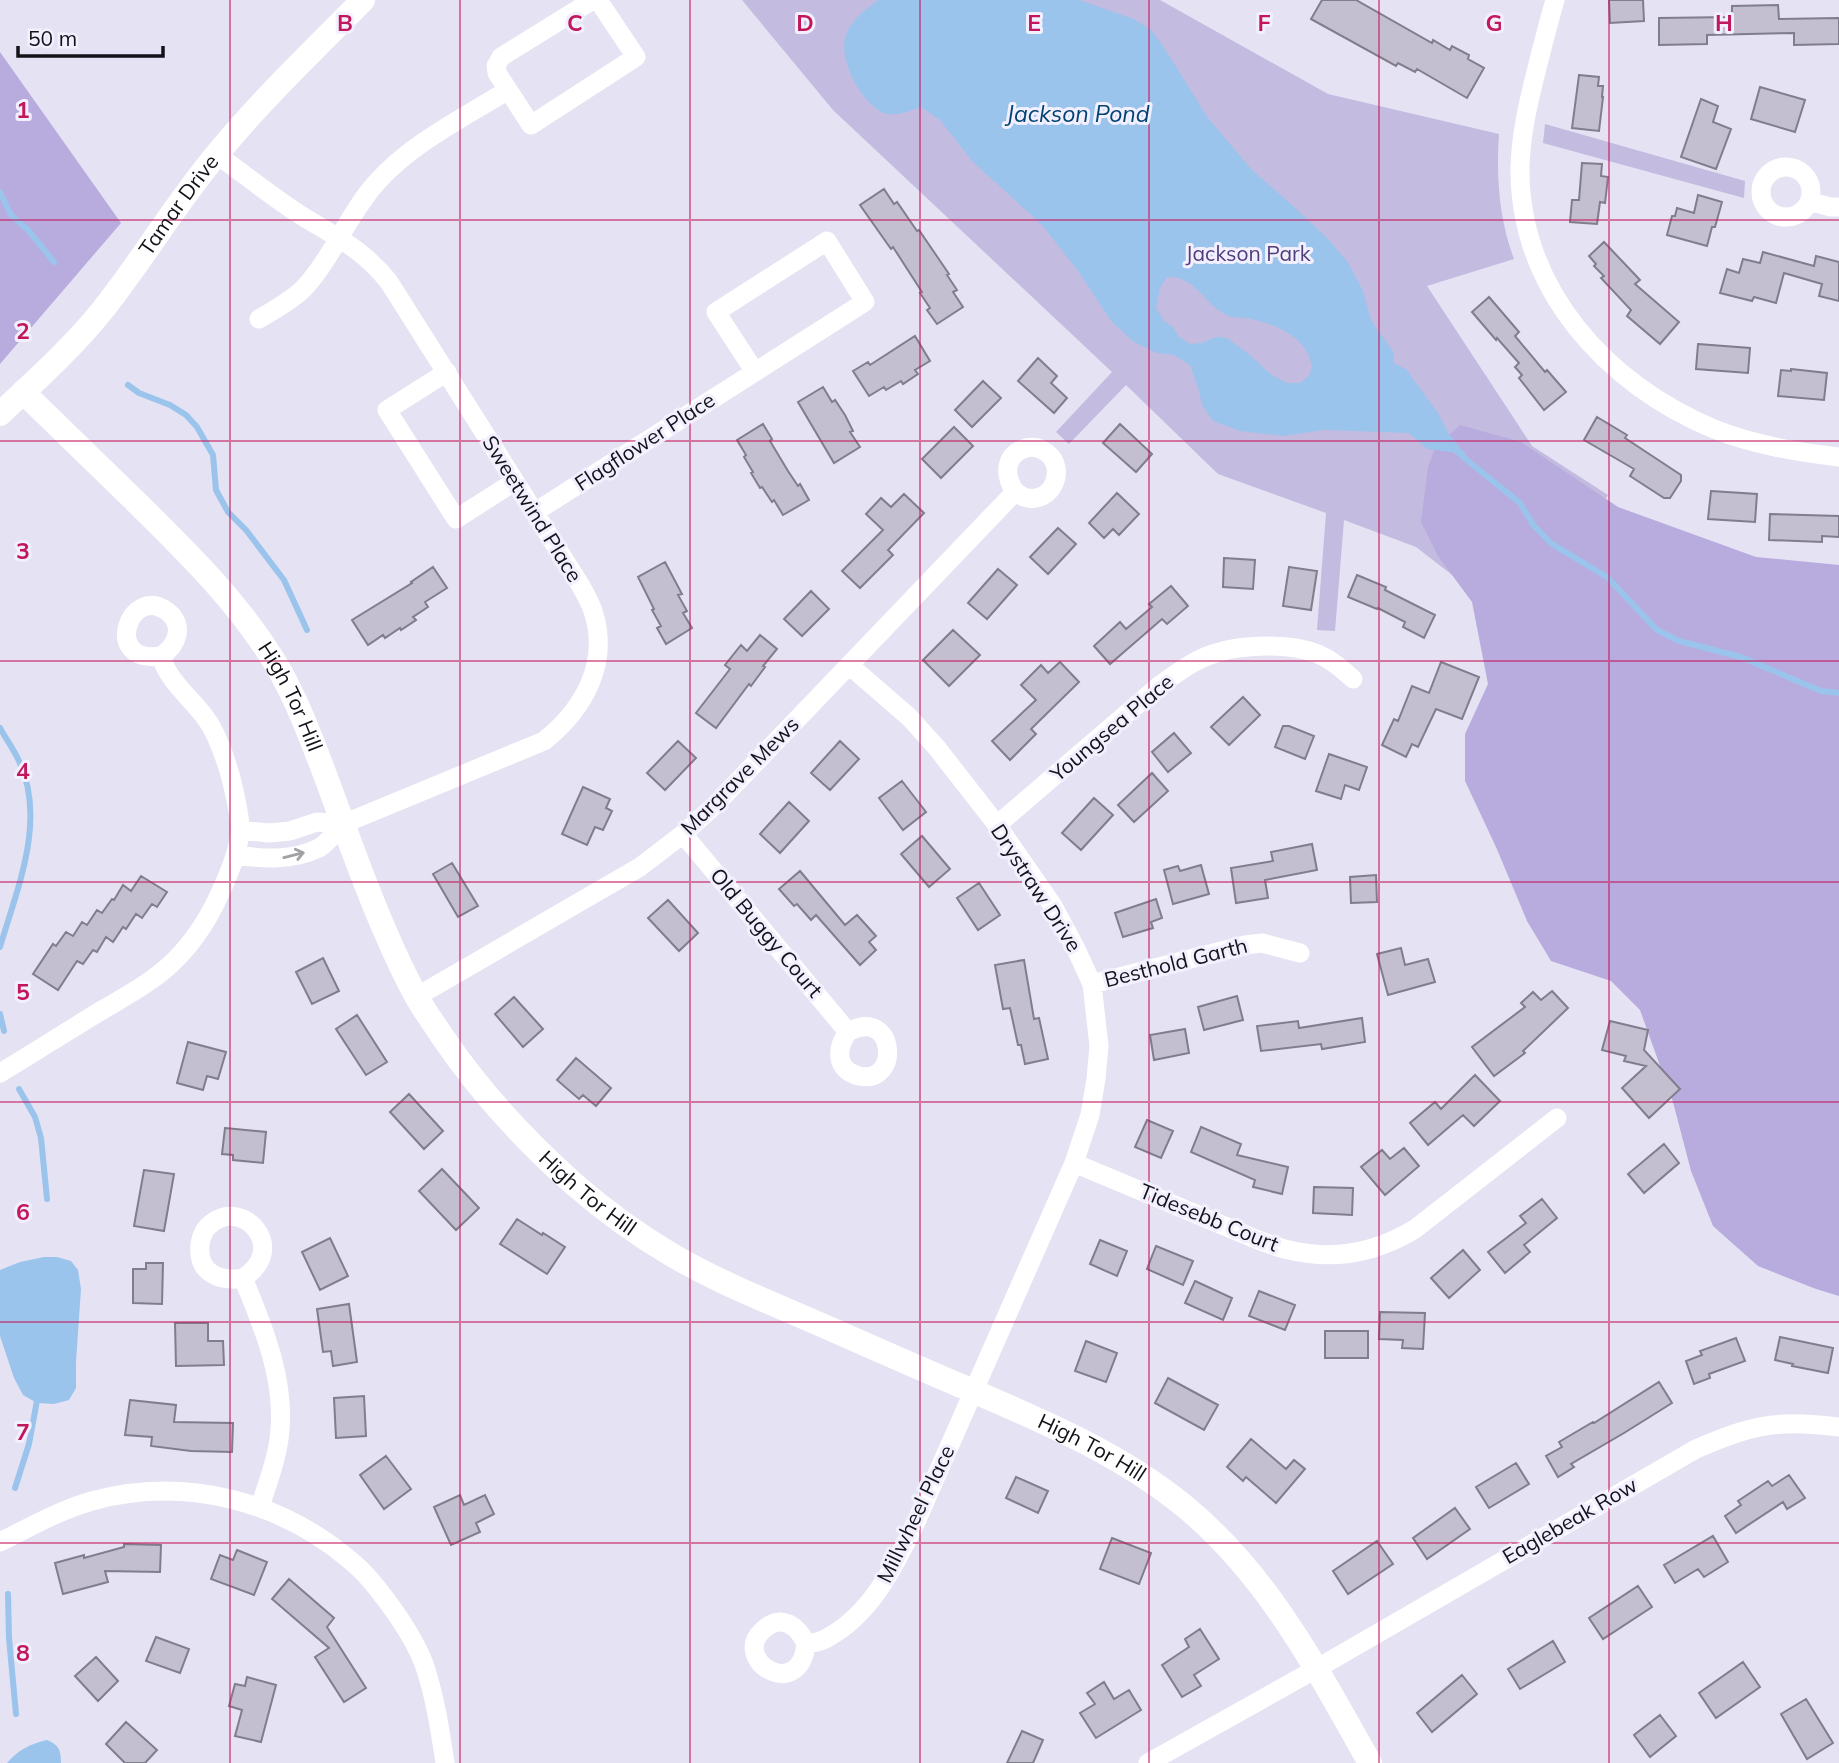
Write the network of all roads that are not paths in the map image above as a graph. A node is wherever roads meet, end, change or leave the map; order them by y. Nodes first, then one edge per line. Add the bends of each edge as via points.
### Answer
1 (363, 0) edge
2 (595, 0) edge
3 (1555, 0) edge
4 (508, 90) junction
5 (216, 154) junction
6 (1810, 201) dead end
7 (1839, 207) edge
8 (338, 237) junction
9 (259, 319) dead end
10 (447, 372) junction
11 (755, 372) junction
12 (23, 392) junction
13 (0, 414) edge
14 (1839, 457) edge
15 (514, 482) junction
16 (1015, 492) dead end
17 (535, 512) junction
18 (161, 656) dead end
19 (849, 665) junction
20 (1353, 679) dead end
21 (343, 824) junction
22 (997, 825) junction
23 (240, 830) junction
24 (683, 834) junction
25 (235, 855) junction
26 (1300, 953) dead end
27 (1093, 984) junction
28 (416, 997) junction
29 (848, 1032) dead end
30 (0, 1073) edge
31 (1557, 1118) dead end
32 (1074, 1163) junction
33 (243, 1278) dead end
34 (974, 1392) junction
35 (1839, 1427) edge
36 (260, 1507) junction
37 (0, 1542) edge
38 (806, 1644) dead end
39 (1317, 1669) junction
40 (445, 1763) edge
41 (1148, 1763) edge
42 (1370, 1763) edge

1 - 5 street, Tamar Drive
2 - 4 street via 501,57 496,66
2 - 4 street via 635,57 531,125
3 - 14 street via 1527,106 1520,169 1530,236 1542,274 1559,305 1614,367 1684,414 1748,440
4 - 8 street via 394,166 375,184
5 - 8 street, Sweetwind Place
5 - 12 street, Tamar Drive via 100,313
6 - 7 street
8 - 9 street via 304,289
8 - 10 street, Sweetwind Place via 376,266
10 - 15 street, Sweetwind Place
10 - 15 street via 387,410 456,519
11 - 11 street, Flagflower Place via 865,302 827,242 716,312
11 - 17 street, Flagflower Place
12 - 13 street, Tamar Drive
12 - 21 street, High Tor Hill via 162,527 244,619 285,683
15 - 17 street, Sweetwind Place
16 - 19 street, Margrave Mews
17 - 21 street, Sweetwind Place via 593,610 598,653 585,695 544,741
18 - 23 street via 165,669 209,722 219,744 230,772
19 - 22 street, Drystraw Drive via 909,717
19 - 24 street, Margrave Mews
20 - 22 street, Youngsea Place via 1335,663 1298,649 1264,646 1215,653 1160,685
21 - 23 street via 317,822 269,834
25 -> 21 street via 290,857 321,847
21 - 28 street, High Tor Hill
22 - 27 street, Drystraw Drive via 1053,906
23 - 25 street
24 - 28 street, Margrave Mews via 640,867
24 - 29 street, Old Buggy Court
25 - 30 street via 205,923 173,962
26 - 27 street, Besthold Garth via 1262,943 1245,945
27 - 32 street, Drystraw Drive via 1099,1046 1096,1079
28 - 34 street, High Tor Hill via 492,1103 579,1188 628,1226 716,1278
31 - 32 street, Tidesebb Court via 1415,1229 1395,1241 1348,1254 1289,1251
32 - 34 street, Drystraw Drive
33 - 36 street via 278,1380 279,1437
34 - 38 street, Millwheel Place via 916,1522 878,1591 834,1634
34 - 39 street, High Tor Hill via 1103,1451 1186,1507 1255,1578
35 - 39 street, Eaglebeak Row via 1783,1423 1728,1435 1696,1449
36 - 37 street via 192,1493 126,1495 57,1514
36 - 40 street via 326,1541 353,1562 393,1609 424,1663
39 - 41 street, Eaglebeak Row
39 - 42 street, High Tor Hill

